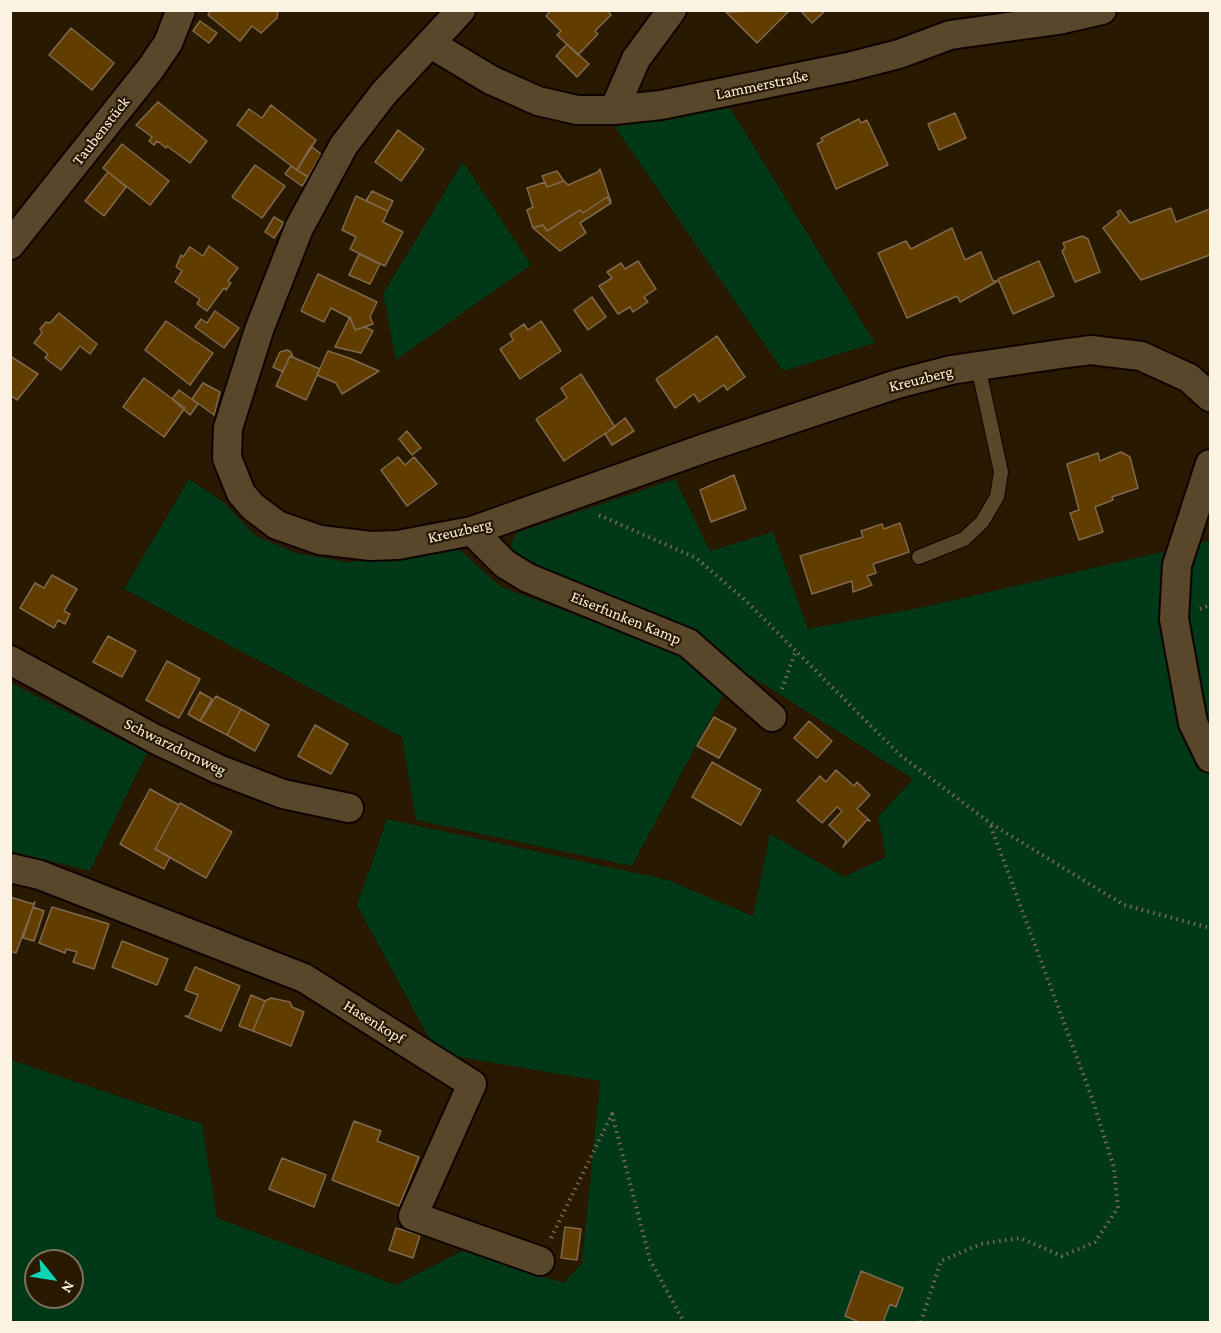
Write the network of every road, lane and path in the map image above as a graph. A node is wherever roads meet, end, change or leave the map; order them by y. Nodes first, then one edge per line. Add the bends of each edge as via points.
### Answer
1 (182, 10) edge
2 (461, 10) edge
3 (672, 10) edge
4 (1102, 10) edge
5 (430, 44) junction
6 (614, 110) junction
7 (10, 244) edge
8 (978, 366) junction
9 (1210, 396) edge
10 (1210, 464) edge
11 (597, 514) dead end
12 (472, 531) junction
13 (919, 558) dead end
14 (795, 650) junction
15 (10, 660) edge
16 (772, 717) joint
17 (1210, 758) edge
18 (349, 808) dead end
19 (990, 824) junction
20 (10, 868) edge
21 (1210, 928) edge
22 (540, 1261) joint
23 (684, 1323) edge
24 (921, 1323) edge

1 - 7 street, Taubenstück via 168,43 151,68
2 - 5 street, Kreuzberg
3 - 6 street via 636,59
4 - 6 street, Lammerstraße via 950,35 848,67 661,105
5 - 6 street, Lammerstraße via 491,81 538,101 577,110
5 - 12 street, Kreuzberg via 357,126 319,188 278,276 237,394 228,428 227,458 235,483 252,506 277,525 304,535 371,546
8 - 9 street, Kreuzberg via 1091,350 1125,352 1175,370
8 - 12 street, Kreuzberg via 926,375 784,420
8 - 13 lane via 1001,472 997,497 982,522 964,539
10 - 17 street via 1177,565 1174,618 1193,723
11 - 14 path via 696,558
12 - 16 street, Eiserfunken Kamp via 522,575 688,643
14 - 16 path
14 - 19 path via 900,755
15 - 18 street, Schwarzdornweg via 218,770 283,794
19 - 21 path via 1124,905
19 - 24 path via 1092,1098 1114,1168 1118,1208 1095,1242 1062,1256 1020,1238 981,1244 941,1262
20 - 22 street, Hasenkopf via 40,875 304,978 472,1083 413,1216
22 - 23 path via 612,1114 650,1260

